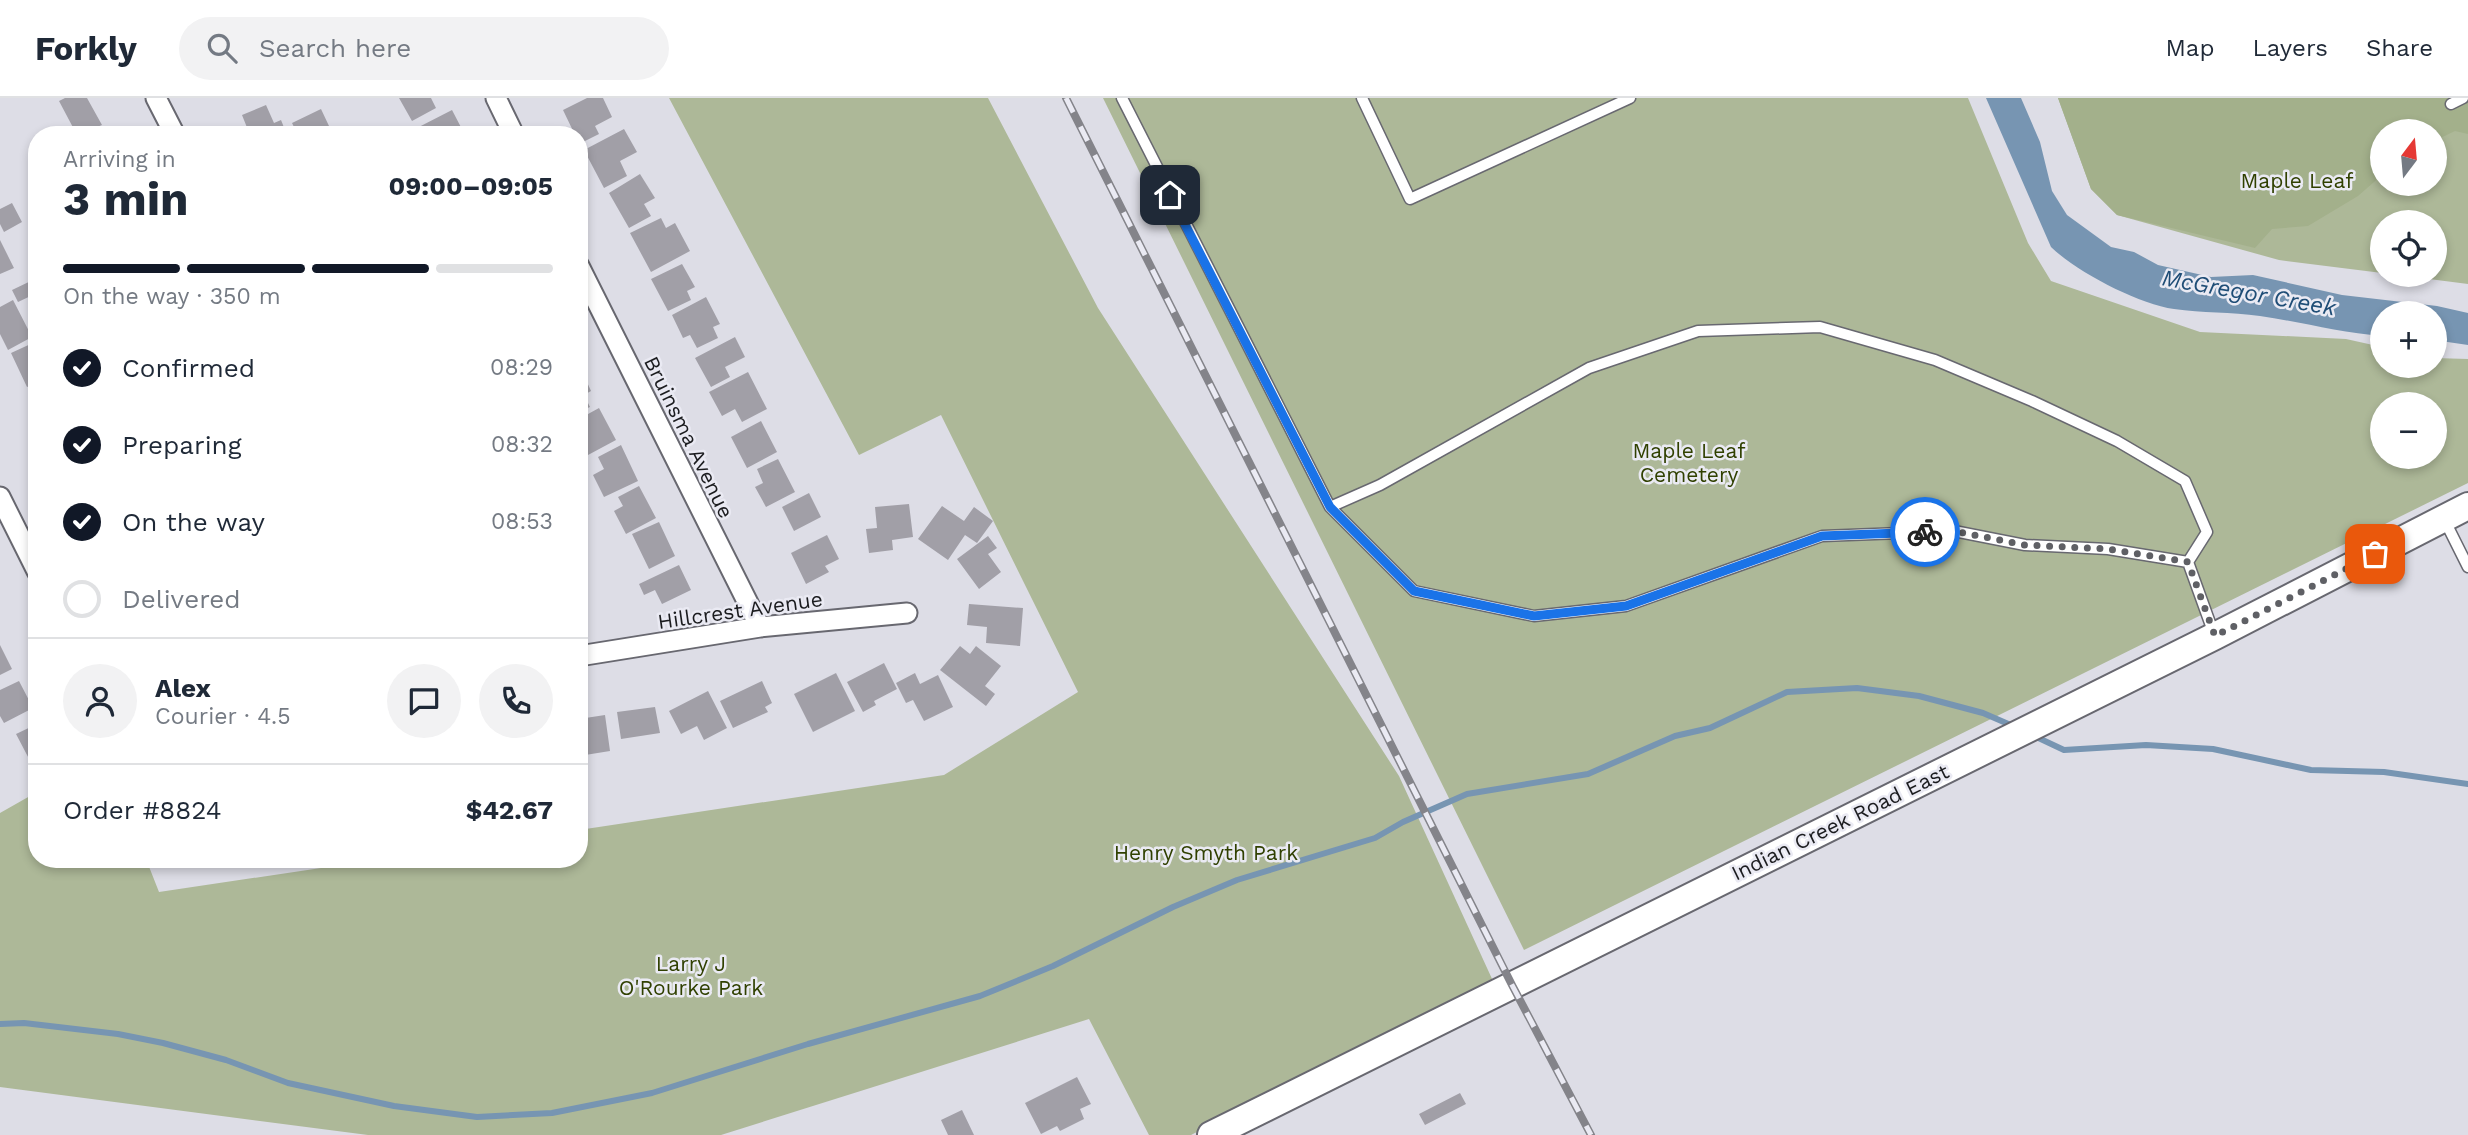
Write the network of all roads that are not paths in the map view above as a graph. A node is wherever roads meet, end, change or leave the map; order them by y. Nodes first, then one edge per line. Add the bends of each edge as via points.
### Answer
1 (156, 98) edge
2 (496, 98) edge
3 (1122, 98) edge
4 (1362, 98) edge
5 (1630, 98) edge
6 (2463, 98) edge
7 (2451, 104) dead end
8 (170, 126) edge
9 (510, 126) edge
10 (588, 284) edge
11 (0, 497) edge
12 (2468, 506) edge
13 (1330, 507) junction
14 (2444, 519) junction
15 (6, 524) edge
16 (28, 557) edge
17 (2188, 562) junction
18 (2468, 567) edge
19 (907, 612) dead end
20 (760, 627) junction
21 (2215, 636) junction
22 (588, 655) edge
23 (1211, 1135) edge

1 - 8 street
2 - 9 street
3 - 13 lane
4 - 5 lane via 1410,199
6 - 7 lane
10 - 20 street, Bruinsma Avenue
11 - 15 street
12 - 14 main road, Indian Creek Road East
13 - 17 lane via 1414,591 1534,616 1626,606 1822,536 1954,531 2025,545 2108,549
13 - 17 lane via 1380,485 1589,368 1698,331 1819,327 1972,375 2105,436 2185,481 2207,532
14 - 18 lane
14 - 21 main road, Indian Creek Road East
15 - 16 street
17 - 21 lane
19 - 20 street, Hillcrest Avenue
20 - 22 street, Hillcrest Avenue
21 - 23 main road, Indian Creek Road East

